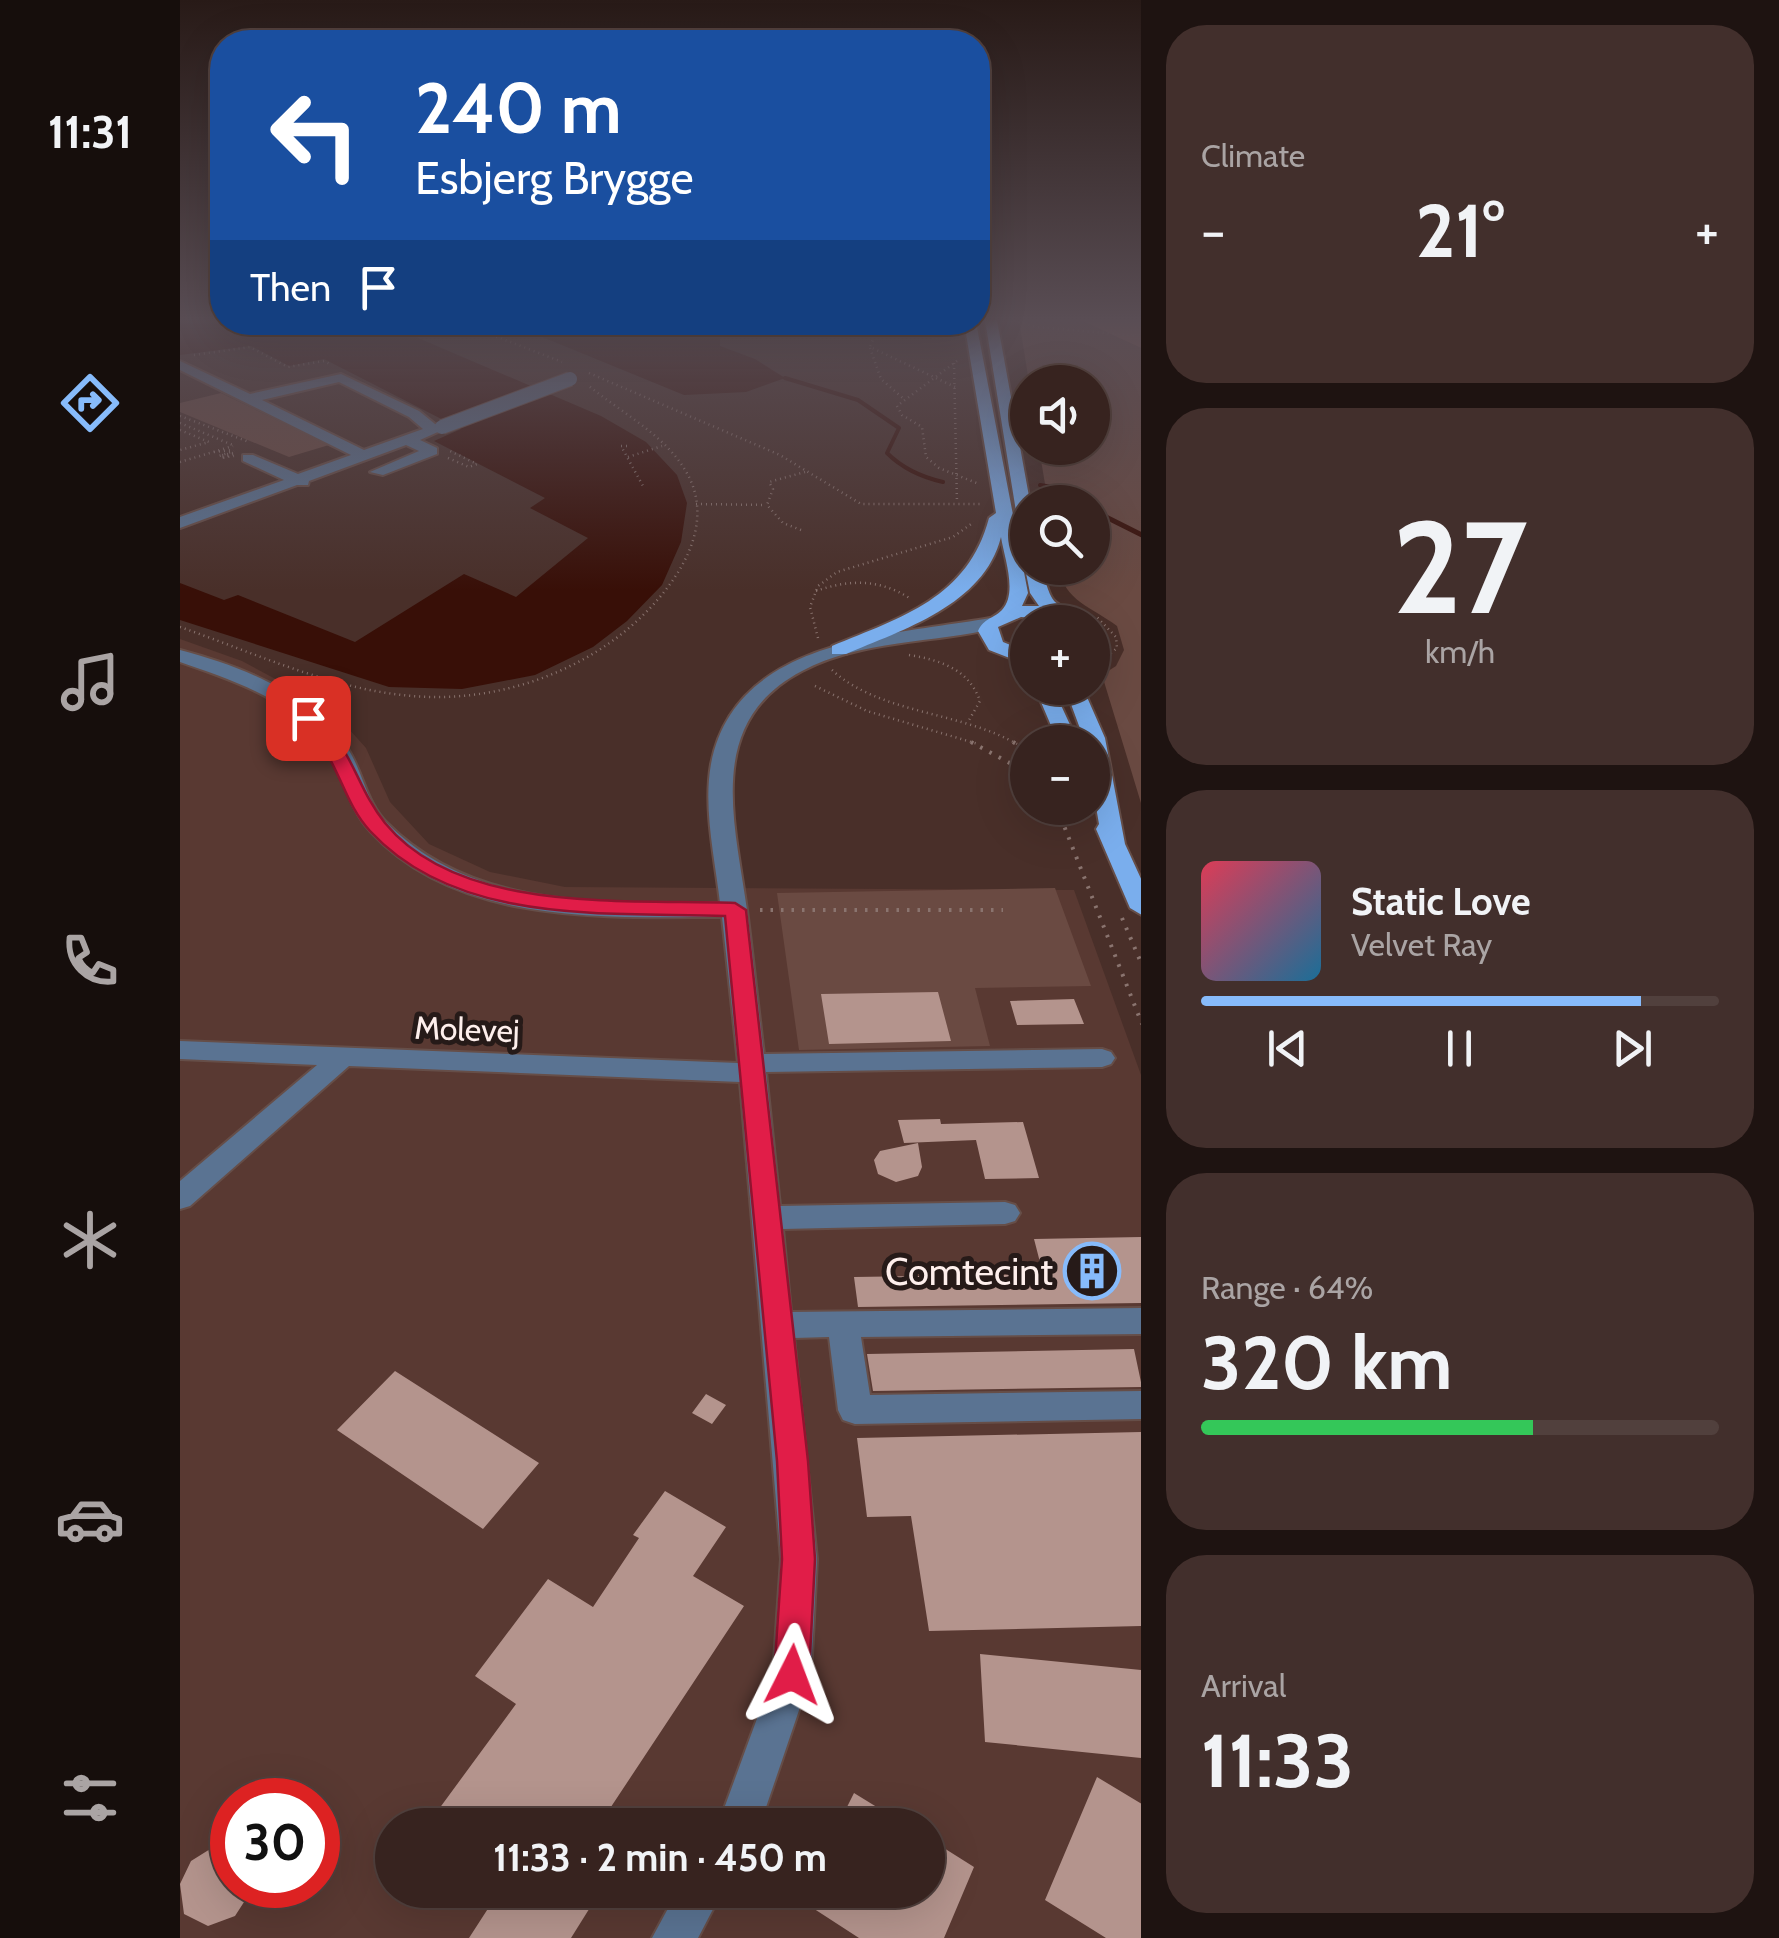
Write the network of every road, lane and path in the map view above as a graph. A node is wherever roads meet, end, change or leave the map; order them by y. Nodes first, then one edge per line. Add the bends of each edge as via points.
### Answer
1 (271, 410) edge
2 (407, 410) edge
3 (485, 410) edge
4 (618, 410) edge
5 (676, 410) edge
6 (900, 410) edge
7 (956, 410) edge
8 (985, 410) edge
9 (1006, 410) edge
10 (180, 416) edge
11 (180, 422) edge
12 (438, 428) junction
13 (180, 430) edge
14 (406, 440) junction
15 (627, 446) dead end
16 (662, 446) junction
17 (180, 450) edge
18 (244, 452) joint
19 (212, 453) junction
20 (219, 456) dead end
21 (364, 456) junction
22 (627, 458) junction
23 (180, 462) edge
24 (995, 468) junction
25 (378, 472) dead end
26 (804, 472) junction
27 (958, 474) junction
28 (298, 480) junction
29 (979, 484) dead end
30 (1019, 485) edge
31 (643, 486) dead end
32 (320, 490) dead end
33 (180, 500) edge
34 (957, 503) junction
35 (696, 504) junction
36 (767, 505) junction
37 (211, 512) junction
38 (232, 521) dead end
39 (180, 523) edge
40 (801, 530) dead end
41 (812, 592) junction
42 (918, 605) dead end
43 (1014, 605) edge
44 (1010, 613) edge
45 (990, 624) junction
46 (180, 627) edge
47 (820, 641) dead end
48 (904, 646) junction
49 (996, 646) junction
50 (1010, 652) edge
51 (180, 656) edge
52 (834, 662) junction
53 (815, 686) dead end
54 (1081, 705) edge
55 (968, 722) junction
56 (1010, 742) edge
57 (1010, 762) edge
58 (1065, 825) edge
59 (1105, 825) edge
60 (1114, 844) junction
61 (1141, 906) edge
62 (735, 910) junction
63 (1003, 910) dead end
64 (1141, 1021) edge
65 (180, 1050) edge
66 (1102, 1058) dead end
67 (339, 1060) junction
68 (752, 1068) junction
69 (180, 1198) edge
70 (1004, 1213) dead end
71 (767, 1218) junction
72 (1141, 1321) edge
73 (843, 1324) junction
74 (778, 1325) junction
75 (1141, 1405) edge
76 (745, 1808) edge
77 (692, 1908) edge
78 (674, 1938) edge

1 - 21 street
2 - 12 street
3 - 12 street, bridge
4 - 16 path
5 - 26 path
6 - 27 path via 922,427 926,457
7 - 27 path
8 - 24 main road
9 - 30 main road
10 - 18 path
11 - 19 path via 234,446
12 - 14 street
13 - 17 path via 209,442
14 - 21 street
14 - 25 street via 432,451
15 - 22 path via 621,446
16 - 22 path
16 - 35 path via 690,479
18 - 28 street
19 - 20 path
19 - 23 path
21 - 28 street
22 - 31 path
24 - 43 main road via 1019,593
24 - 52 main road via 994,546 978,572 925,612
26 - 34 path via 861,504
26 - 36 path via 769,482
27 - 29 path
27 - 34 path
28 - 32 street
28 - 37 street
33 - 37 street
34 - 41 path via 982,507 953,539 843,568
35 - 36 path
35 - 46 path via 697,540 670,592 638,622 601,651 547,676 482,693 381,691
36 - 40 path via 783,524
37 - 38 street
37 - 39 street
41 - 42 path via 845,582 876,583
41 - 47 path via 808,615
44 - 45 main road
45 - 48 street
45 - 49 main road
48 - 49 street
48 - 52 street
48 - 55 path via 970,679 980,701
49 - 50 main road
51 - 62 street via 241,678 308,718 332,740 376,825 440,873 540,903
52 - 55 path via 842,682 876,699
52 - 62 street via 794,668 744,707 722,764 721,814
53 - 57 path via 853,709 979,743
54 - 60 main road via 1095,738
55 - 56 path
58 - 64 path
59 - 60 main road
60 - 61 main road
62 - 63 path
62 - 68 street
65 - 67 street, Molevej
66 - 68 street, Molevej
67 - 68 street, Molevej
67 - 69 street
68 - 71 street
70 - 71 street
71 - 74 street
72 - 73 street
73 - 74 street
73 - 75 street via 855,1410
74 - 76 street via 799,1559 792,1675
77 - 78 street

